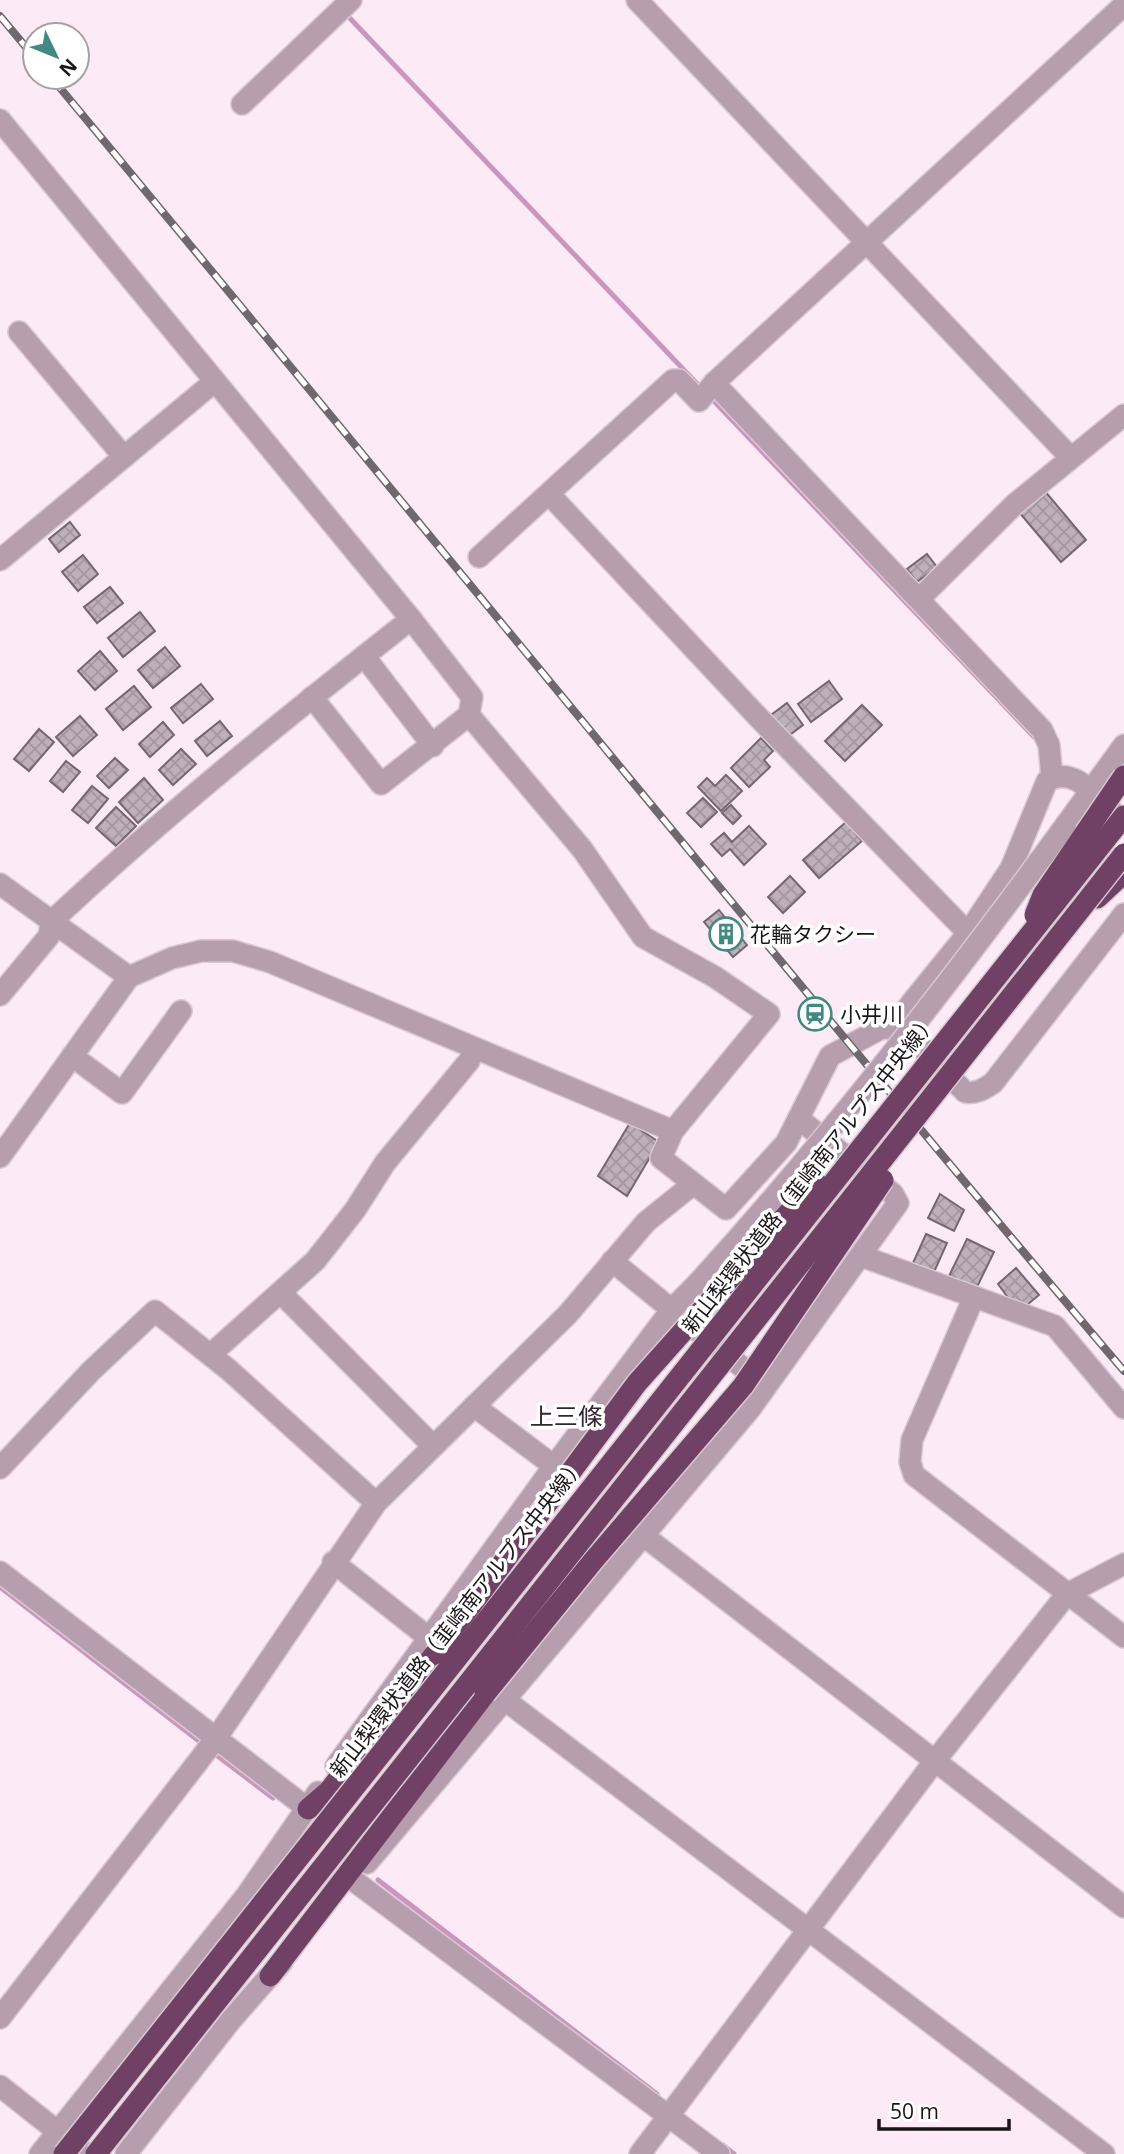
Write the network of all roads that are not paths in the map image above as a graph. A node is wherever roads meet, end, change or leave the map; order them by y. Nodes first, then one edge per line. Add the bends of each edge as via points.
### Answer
1 (637, 0) edge
2 (345, 5) edge
3 (1124, 5) edge
4 (242, 104) dead end
5 (3, 130) edge
6 (870, 243) junction
7 (19, 332) dead end
8 (214, 382) junction
9 (714, 383) junction
10 (1124, 415) edge
11 (124, 457) junction
12 (1070, 457) junction
13 (549, 494) junction
14 (479, 557) dead end
15 (0, 560) edge
16 (920, 598) junction
17 (411, 619) junction
18 (364, 656) junction
19 (312, 697) junction
20 (469, 715) junction
21 (1124, 745) edge
22 (433, 746) junction
23 (1124, 776) edge
24 (1052, 778) junction
25 (1090, 792) junction
26 (1124, 816) edge
27 (1124, 823) edge
28 (1124, 854) edge
29 (1124, 873) edge
30 (0, 884) edge
31 (1124, 914) edge
32 (51, 922) junction
33 (1069, 924) junction
34 (968, 933) junction
35 (1025, 940) junction
36 (129, 977) junction
37 (0, 995) edge
38 (181, 1011) dead end
39 (965, 1016) junction
40 (901, 1026) junction
41 (982, 1033) junction
42 (474, 1049) junction
43 (72, 1056) junction
44 (799, 1119) junction
45 (673, 1130) junction
46 (0, 1157) edge
47 (692, 1185) junction
48 (861, 1256) junction
49 (612, 1261) junction
50 (281, 1293) junction
51 (974, 1297) junction
52 (673, 1309) junction
53 (211, 1354) junction
54 (767, 1387) junction
55 (474, 1406) junction
56 (1124, 1408) edge
57 (433, 1446) junction
58 (554, 1466) junction
59 (0, 1468) edge
60 (376, 1503) junction
61 (644, 1536) junction
62 (333, 1562) junction
63 (1124, 1564) edge
64 (0, 1572) edge
65 (1067, 1594) junction
66 (1124, 1637) edge
67 (432, 1646) junction
68 (495, 1697) junction
69 (211, 1745) junction
70 (934, 1762) junction
71 (308, 1809) junction
72 (347, 1880) junction
73 (1124, 1907) edge
74 (808, 1929) junction
75 (270, 1976) joint
76 (0, 2018) edge
77 (0, 2086) edge
78 (674, 2110) junction
79 (57, 2132) junction
80 (40, 2154) edge
81 (64, 2154) edge
82 (86, 2154) edge
83 (96, 2154) edge
84 (126, 2154) edge
85 (640, 2154) edge
86 (719, 2154) edge
87 (1104, 2154) edge

1 - 6 street
2 - 4 street
3 - 6 street
5 - 8 street
6 - 9 street
6 - 12 street
7 - 11 street
8 - 11 street
8 - 17 street
9 - 13 street via 699,401 679,380 673,380
9 - 16 street
10 - 12 street
11 - 15 street
12 - 16 street
13 - 14 street
13 - 34 street
16 - 24 street via 1042,730 1049,745
17 - 18 street
17 - 20 street via 472,697
18 - 19 street
18 - 22 street
19 - 22 street via 381,784
19 - 32 street via 124,854
20 - 22 street
20 - 45 street via 582,849 643,937 769,1014
21 - 25 street
23 - 35 highway, bridge via 1043,895
24 - 25 street via 1073,777
24 - 34 street via 1039,794 1011,867
25 - 27 street
25 - 52 street, bridge via 986,934 842,1116
26 - 35 highway, 新山梨環状道路（韮崎南アルプス中央線）, bridge
28 - 33 highway, bridge
29 - 33 highway, bridge
30 - 32 street
31 - 40 street via 984,1089 965,1092
32 - 36 street
32 - 37 street via 48,936
33 - 41 highway, bridge
34 - 40 street via 912,1002
35 - 39 highway, 新山梨環状道路（韮崎南アルプス中央線）, bridge
36 - 42 street via 172,958 201,951 233,951 270,962
36 - 43 street
38 - 43 street via 122,1093
39 - 67 highway, bridge via 637,1383
39 - 81 highway, 新山梨環状道路（韮崎南アルプス中央線）, bridge
40 - 44 street via 880,1029 830,1056
41 - 68 highway, bridge via 743,1386 593,1561
41 - 83 highway, bridge
42 - 45 street
42 - 50 street via 315,1261
43 - 46 street
44 - 47 street via 786,1143 726,1209
44 - 48 street via 893,1194 898,1203
45 - 47 street via 661,1158
47 - 49 street via 646,1222
48 - 51 street
48 - 54 street
49 - 52 street
49 - 55 street via 568,1314
50 - 53 street
50 - 57 street
51 - 56 street via 1055,1326
51 - 65 street via 912,1440 914,1475
52 - 54 street
52 - 58 street
53 - 59 street via 155,1311
53 - 60 street
54 - 61 street
55 - 57 street
55 - 58 street
57 - 60 street
58 - 67 street
60 - 62 street
61 - 68 street
61 - 70 street
62 - 67 street
62 - 69 street
63 - 65 street
64 - 69 street
65 - 66 street
65 - 70 street
67 - 71 highway via 329,1791
68 - 72 highway
68 - 74 street
69 - 71 street
69 - 76 street
70 - 73 street
70 - 74 street
71 - 79 street via 246,1896
72 - 75 highway
72 - 78 street
74 - 78 street
74 - 87 street
75 - 84 street
77 - 79 street
78 - 85 street
78 - 86 street
79 - 80 street
79 - 82 street

